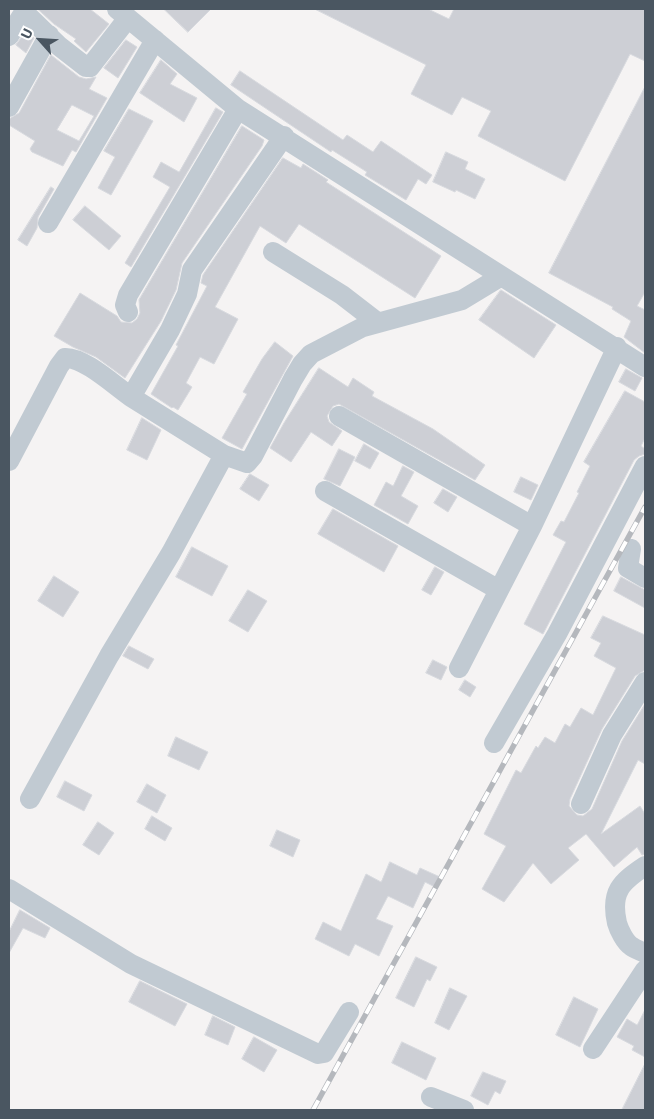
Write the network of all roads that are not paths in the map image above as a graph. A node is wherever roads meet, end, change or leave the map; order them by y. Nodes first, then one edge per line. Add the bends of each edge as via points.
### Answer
1 (25, 10) edge
2 (123, 13) edge
3 (49, 35) junction
4 (9, 36) edge
5 (156, 40) junction
6 (9, 107) edge
7 (238, 109) junction
8 (284, 136) junction
9 (48, 223) dead end
10 (273, 252) dead end
11 (500, 277) junction
12 (128, 312) dead end
13 (377, 322) junction
14 (617, 348) junction
15 (645, 367) edge
16 (131, 397) junction
17 (339, 416) dead end
18 (224, 455) junction
19 (9, 461) edge
20 (645, 466) edge
21 (325, 491) dead end
22 (532, 526) junction
23 (631, 549) dead end
24 (645, 578) edge
25 (499, 590) junction
26 (459, 668) dead end
27 (645, 682) edge
28 (494, 743) dead end
29 (30, 799) dead end
30 (580, 804) dead end
31 (645, 866) edge
32 (9, 889) edge
33 (644, 948) edge
34 (645, 970) edge
35 (349, 1012) dead end
36 (593, 1049) dead end
37 (431, 1097) dead end
38 (464, 1110) edge

1 - 3 street
1 - 4 street
2 - 3 street via 90,67 82,65
2 - 5 street
3 - 6 street
5 - 7 street
5 - 9 street
7 - 8 street
7 - 12 street via 128,295 125,305
8 - 11 street
8 - 16 street via 192,270 183,303
10 - 13 street via 342,295
11 - 13 street via 462,300
11 - 14 street
13 - 18 street via 324,346 302,364 247,463
14 - 15 street
14 - 22 street
16 - 18 street
16 - 19 street via 83,363 66,358
17 - 22 street
18 - 29 street
20 - 28 street via 557,634
21 - 25 street
22 - 25 street
23 - 24 street via 628,568
25 - 26 street
27 - 30 street via 612,735
31 - 33 street via 626,878 617,892 614,908 618,929 631,946
32 - 35 street via 130,964 318,1054 324,1053
34 - 36 street
37 - 38 street

